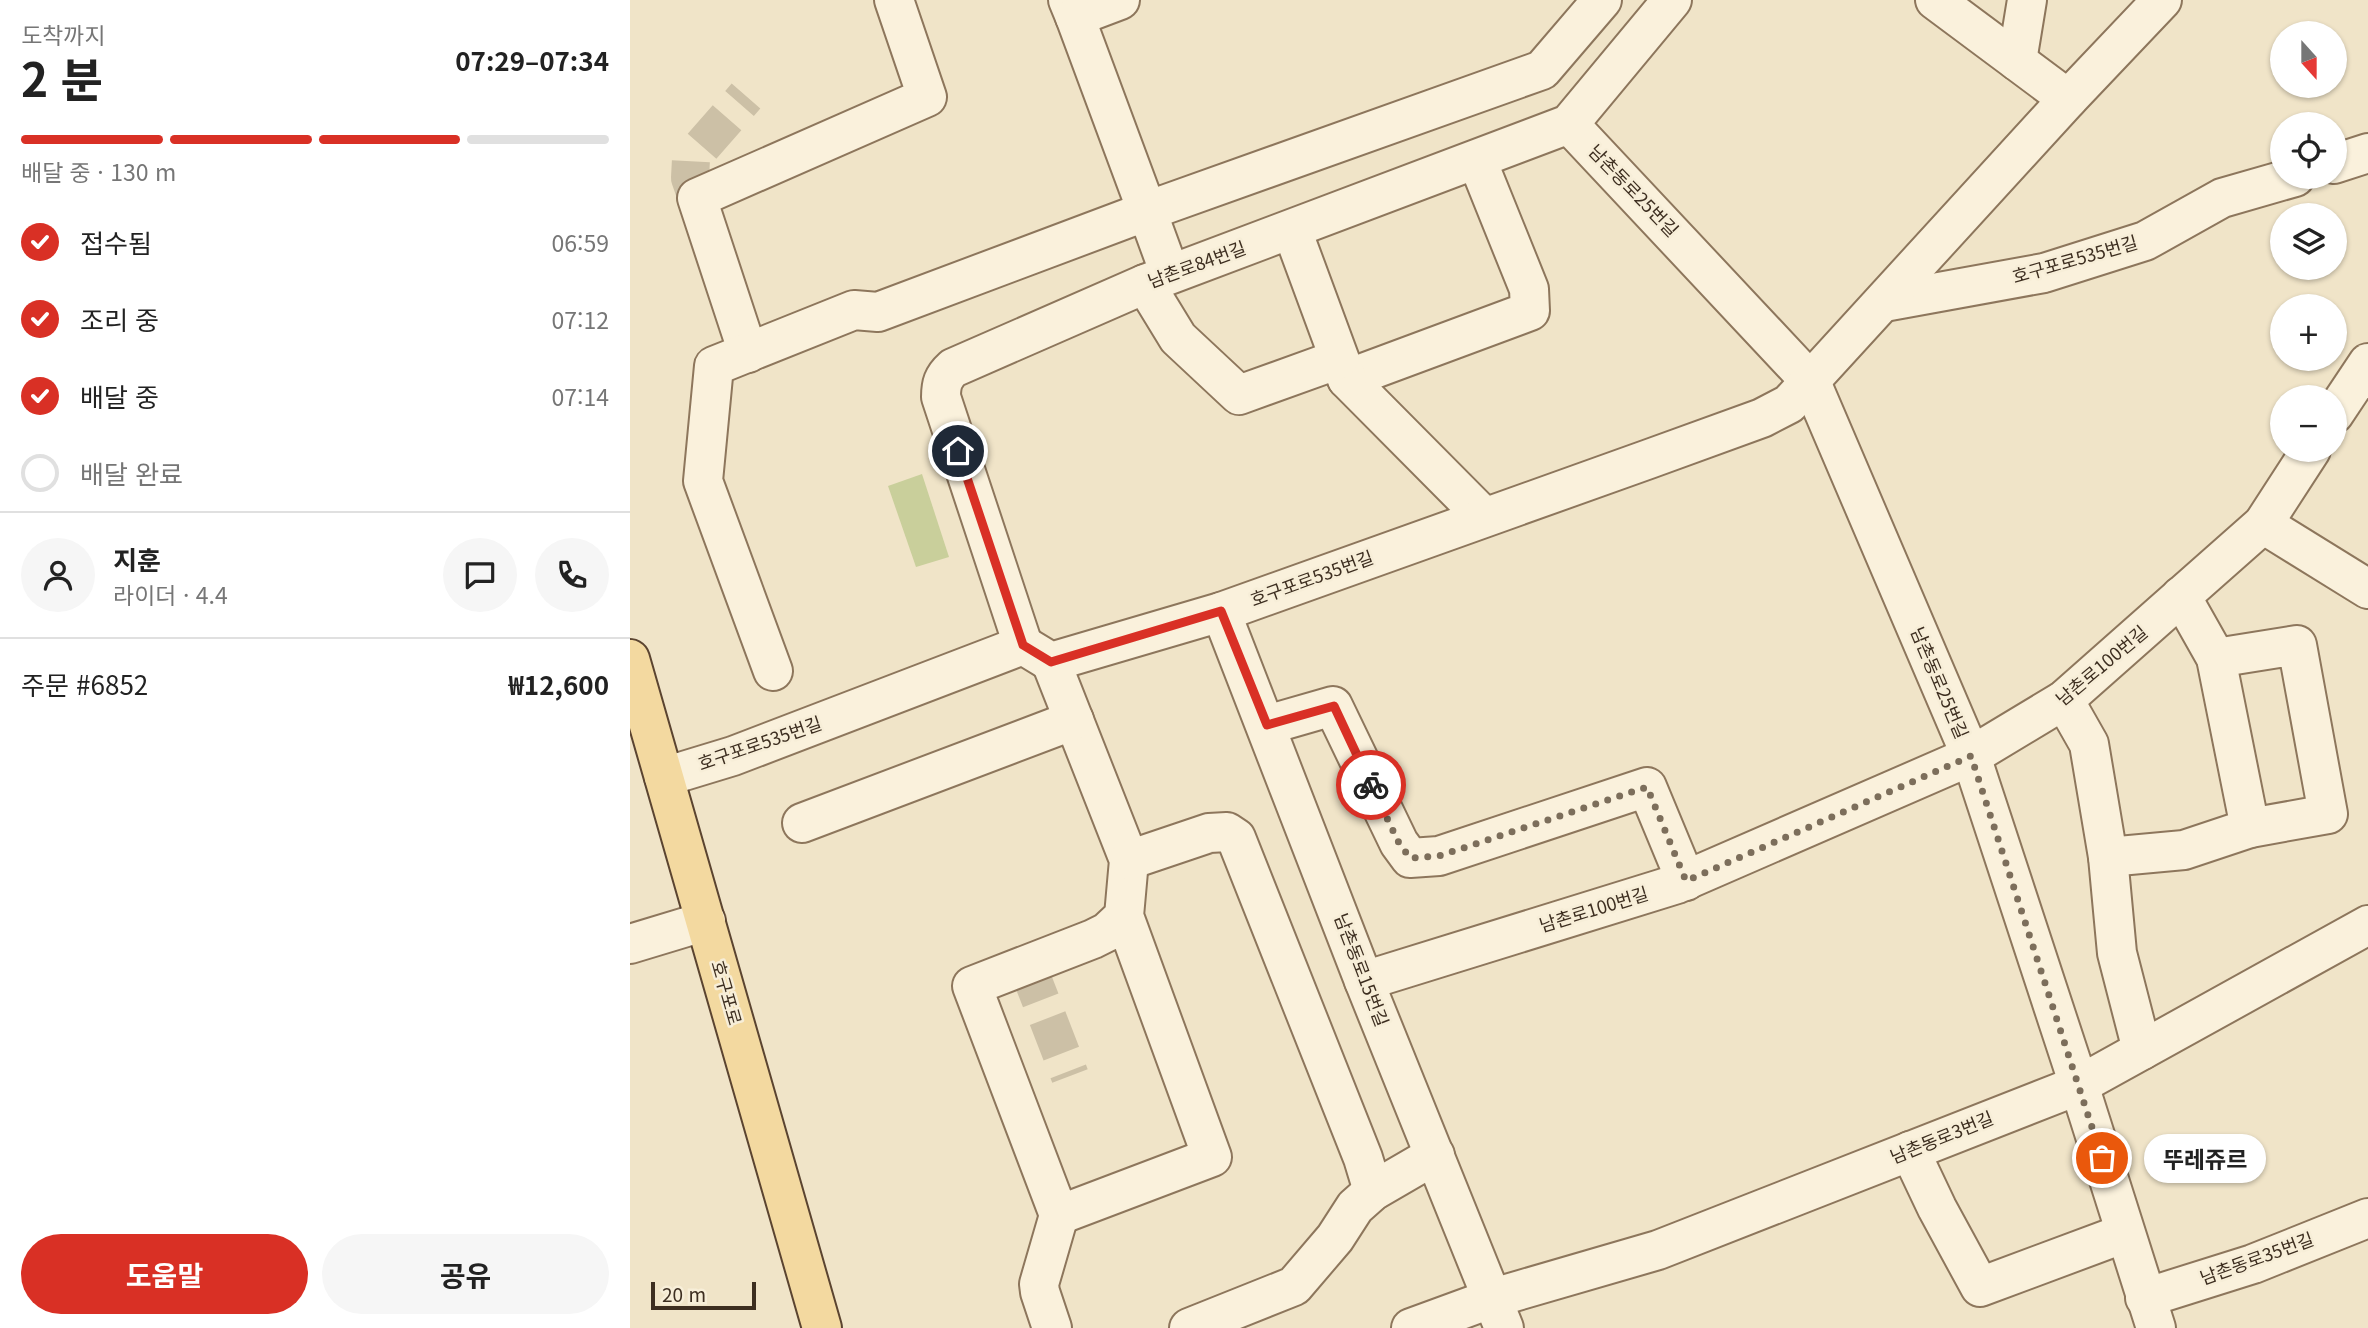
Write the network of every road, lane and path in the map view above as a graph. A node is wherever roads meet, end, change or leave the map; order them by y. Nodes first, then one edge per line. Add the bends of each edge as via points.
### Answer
1 (894, 0) edge
2 (1120, 0) edge
3 (1602, 0) edge
4 (1672, 0) edge
5 (1935, 0) edge
6 (2027, 0) edge
7 (2162, 0) edge
8 (1072, 8) edge
9 (2017, 61) junction
10 (2068, 99) junction
11 (1569, 124) junction
12 (2368, 153) edge
13 (1477, 160) junction
14 (2347, 160) edge
15 (2270, 184) edge
16 (1147, 211) junction
17 (1292, 230) junction
18 (1157, 279) junction
19 (1884, 302) junction
20 (748, 353) junction
21 (2368, 363) edge
22 (1343, 369) junction
23 (1811, 383) junction
24 (2347, 394) edge
25 (2303, 462) edge
26 (1484, 517) junction
27 (2263, 524) junction
28 (2368, 589) edge
29 (2181, 596) junction
30 (1221, 611) junction
31 (1037, 653) junction
32 (2216, 658) junction
33 (630, 659) edge
34 (773, 671) dead end
35 (2064, 700) junction
36 (1074, 720) junction
37 (1267, 725) junction
38 (1971, 756) junction
39 (664, 777) junction
40 (802, 822) dead end
41 (2250, 828) junction
42 (2108, 857) junction
43 (1129, 860) junction
44 (1686, 881) junction
45 (1124, 916) junction
46 (705, 921) junction
47 (2368, 925) edge
48 (630, 944) edge
49 (1364, 981) junction
50 (2142, 1050) junction
51 (2079, 1084) junction
52 (1910, 1151) junction
53 (1435, 1155) junction
54 (1373, 1191) junction
55 (1059, 1215) junction
56 (2368, 1218) edge
57 (2125, 1233) junction
58 (1499, 1313) edge
59 (2150, 1313) edge
60 (822, 1328) edge
61 (1052, 1328) edge
62 (1189, 1328) edge
63 (1411, 1328) edge

1 - 20 street via 927,97 697,198
2 - 8 street
3 - 16 street via 1542,70
4 - 11 street, 남촌로84번길
5 - 9 street
6 - 9 street
7 - 10 street, 호구포로535번길
8 - 16 street
9 - 10 street
10 - 19 street, 호구포로535번길
11 - 13 street, 남촌로84번길
11 - 23 street, 남촌동로25번길
12 - 14 street
13 - 17 street, 남촌로84번길
13 - 22 street via 1529,289 1530,312
15 - 19 street, 호구포로535번길 via 2222,198 2145,241 2044,273
16 - 18 street
16 - 20 street via 878,312 854,310
17 - 18 street, 남촌로84번길
17 - 22 street
18 - 22 street via 1178,338 1239,395
18 - 31 street, 남촌로84번길 via 953,368 941,385 950,425
19 - 23 street, 호구포로535번길
20 - 34 street via 714,366 703,481
21 - 24 street
22 - 26 street
23 - 26 street, 호구포로535번길 via 1789,404 1762,418
23 - 38 street, 남촌동로25번길
25 - 27 street, 남촌로100번길
26 - 30 street, 호구포로535번길
27 - 28 street
27 - 29 street, 남촌로100번길
29 - 32 street
29 - 35 street, 남촌로100번길
30 - 31 street, 호구포로535번길
30 - 37 street, 남촌동로15번길
31 - 36 street
31 - 39 street, 호구포로535번길
32 - 41 street
32 - 41 street via 2297,645 2328,814
33 - 39 main road, 호구포로
35 - 38 street, 남촌로100번길
35 - 42 street via 2089,744
36 - 40 street
36 - 43 street
37 - 44 street via 1334,706 1410,858 1439,856 1647,787
37 - 49 street, 남촌동로15번길
38 - 44 street, 남촌로100번길
38 - 51 street, 남촌동로25번길
39 - 46 main road, 호구포로
41 - 42 street via 2184,850
42 - 50 street via 2117,953
43 - 45 street
43 - 54 street via 1219,831 1236,838
44 - 49 street, 남촌로100번길
45 - 55 street via 1093,939 972,986
45 - 55 street via 1212,1157
46 - 48 street
46 - 60 main road, 호구포로
47 - 50 street, 남촌동로3번길
49 - 53 street, 남촌동로15번길
50 - 51 street, 남촌동로3번길
51 - 52 street, 남촌동로3번길
51 - 57 street, 남촌동로25번길
52 - 57 street via 1980,1287
52 - 58 street, 남촌동로3번길
53 - 54 street
53 - 58 street, 남촌동로15번길
54 - 62 street via 1355,1207 1294,1286
55 - 61 street via 1040,1284
56 - 59 street, 남촌동로35번길 via 2253,1264
57 - 59 street, 남촌동로25번길
58 - 63 street, 남촌동로3번길

